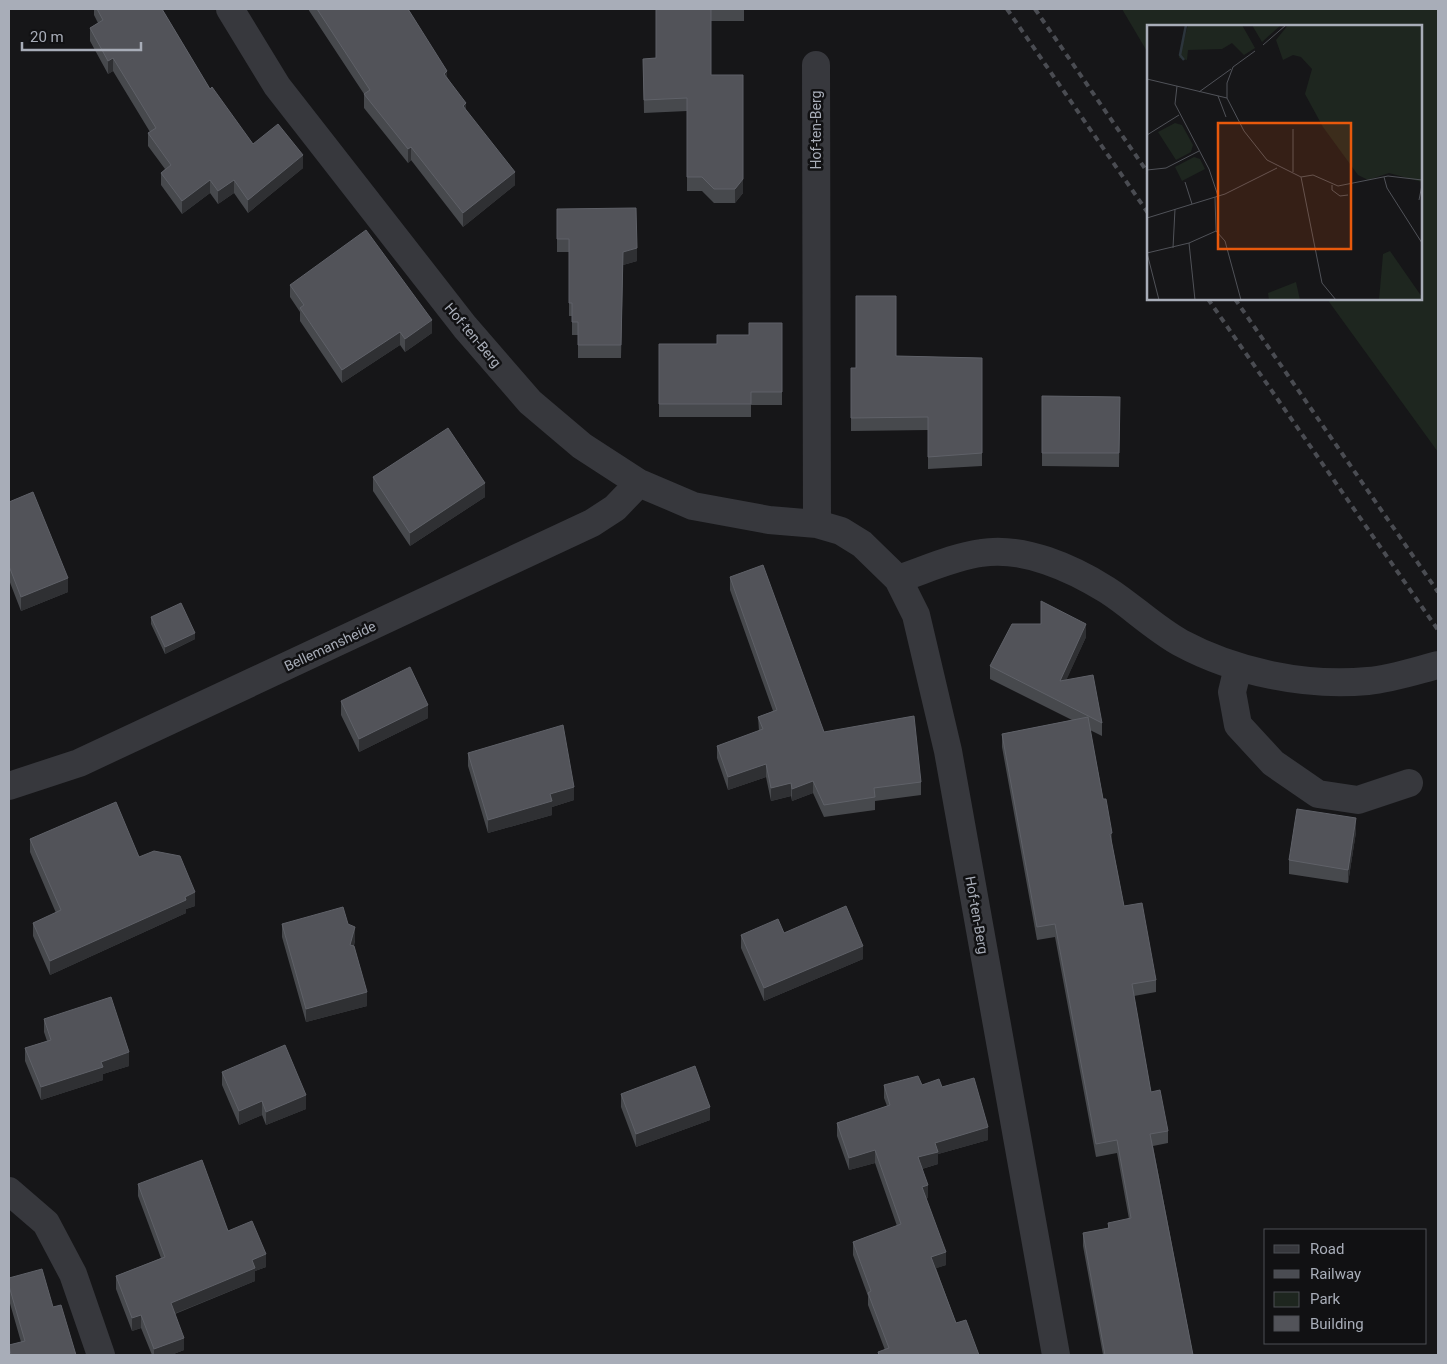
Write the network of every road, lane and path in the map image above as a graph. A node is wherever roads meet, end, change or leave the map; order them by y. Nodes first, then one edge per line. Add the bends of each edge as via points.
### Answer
1 (230, 9) edge
2 (816, 65) dead end
3 (639, 483) junction
4 (817, 524) junction
5 (898, 579) junction
6 (1238, 666) junction
7 (1438, 666) edge
8 (1410, 783) dead end
9 (9, 786) edge
10 (9, 1191) edge
11 (101, 1355) edge
12 (1056, 1355) edge

1 - 3 street, Hof-ten-Berg via 276,86 465,327 530,402 582,446
2 - 4 street, Hof-ten-Berg
3 - 4 street, Hof-ten-Berg via 693,506 769,520
3 - 9 street, Bellemansheide via 615,508 592,523 79,764
4 - 5 street, Hof-ten-Berg via 841,531 862,544
5 - 6 street via 982,552 1031,557 1077,573 1108,590 1181,643
5 - 12 street, Hof-ten-Berg via 916,615 948,751
6 - 7 street via 1298,680 1368,681
6 - 8 street via 1232,692 1238,725 1273,763 1318,794 1358,800
10 - 11 street via 46,1224 73,1274

